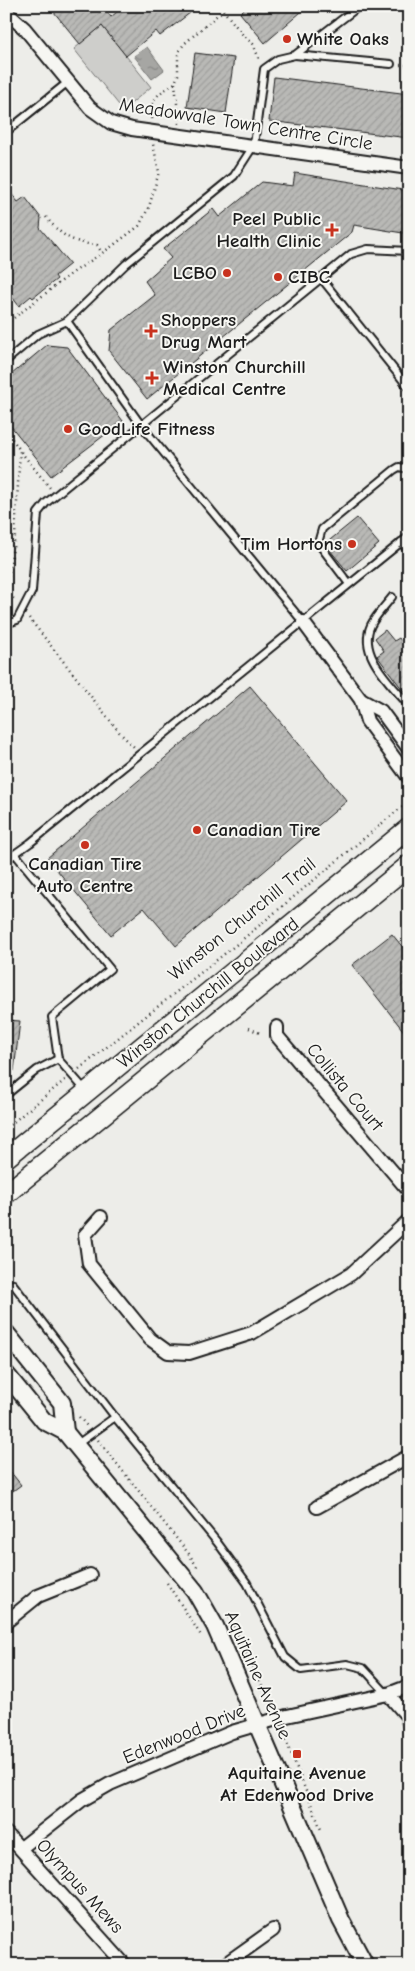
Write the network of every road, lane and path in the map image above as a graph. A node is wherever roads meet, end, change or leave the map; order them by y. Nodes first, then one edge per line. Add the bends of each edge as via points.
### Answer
1 (220, 6) edge
2 (395, 6) edge
3 (222, 11) junction
4 (6, 12) edge
5 (295, 55) junction
6 (391, 64) dead end
7 (264, 69) junction
8 (68, 82) junction
9 (175, 83) junction
10 (151, 131) junction
11 (6, 132) edge
12 (179, 135) junction
13 (254, 145) junction
14 (409, 168) edge
15 (46, 217) dead end
16 (409, 251) edge
17 (102, 253) junction
18 (321, 278) junction
19 (67, 321) junction
20 (6, 324) edge
21 (6, 361) edge
22 (409, 388) edge
23 (141, 425) junction
24 (6, 431) edge
25 (20, 450) junction
26 (409, 469) edge
27 (56, 495) junction
28 (6, 520) edge
29 (11, 521) dead end
30 (409, 536) edge
31 (401, 542) junction
32 (409, 552) edge
33 (349, 584) junction
34 (6, 591) edge
35 (392, 597) dead end
36 (22, 610) junction
37 (302, 622) junction
38 (6, 624) edge
39 (361, 700) junction
40 (409, 706) edge
41 (409, 749) edge
42 (141, 754) junction
43 (409, 778) edge
44 (409, 801) edge
45 (409, 828) edge
46 (16, 855) junction
47 (6, 860) edge
48 (409, 865) edge
49 (277, 1027) dead end
50 (249, 1028) dead end
51 (262, 1034) dead end
52 (93, 1058) dead end
53 (58, 1059) junction
54 (56, 1088) dead end
55 (87, 1092) junction
56 (6, 1095) edge
57 (6, 1128) edge
58 (6, 1158) edge
59 (409, 1191) edge
60 (6, 1194) edge
61 (101, 1217) dead end
62 (409, 1220) edge
63 (13, 1284) dead end
64 (6, 1332) edge
65 (6, 1374) edge
66 (115, 1417) junction
67 (65, 1432) junction
68 (76, 1445) junction
69 (409, 1456) edge
70 (317, 1507) dead end
71 (90, 1575) dead end
72 (166, 1582) dead end
73 (6, 1622) edge
74 (206, 1646) dead end
75 (409, 1686) edge
76 (388, 1694) junction
77 (258, 1724) junction
78 (409, 1724) edge
79 (6, 1833) edge
80 (21, 1848) junction
81 (273, 1930) dead end
82 (125, 1965) edge
83 (224, 1965) edge
84 (365, 1965) edge

1 - 3 path
2 - 5 lane via 358,6
3 - 7 path via 252,44
3 - 9 path via 178,53
4 - 8 street, Meadowvale Town Centre Circle via 25,29
5 - 6 lane
5 - 7 lane via 278,59
7 - 13 lane
8 - 10 street, Meadowvale Town Centre Circle via 100,117 121,126
8 - 11 lane
9 - 10 path via 153,101
9 - 12 path
10 - 12 street, Meadowvale Town Centre Circle
10 - 17 path via 159,172 149,207 139,226
12 - 13 street, Meadowvale Town Centre Circle
13 - 14 street, Meadowvale Town Centre Circle
13 - 19 lane via 234,176 126,264
15 - 17 path via 67,238 97,245
16 - 18 lane via 368,249 351,254
17 - 20 path
18 - 22 lane
18 - 23 lane
19 - 21 lane via 38,334
19 - 23 lane
23 - 27 lane
23 - 37 lane
24 - 25 path
25 - 27 path
25 - 34 path via 15,536
26 - 33 lane via 399,467 394,470 322,529 318,543
27 - 36 lane via 38,513 32,591
28 - 29 path
30 - 31 lane
31 - 32 lane
31 - 33 lane
33 - 37 lane
34 - 36 path
35 - 40 lane via 370,626 369,655
36 - 38 lane via 18,620
36 - 42 path via 120,733
37 - 39 street
37 - 42 lane
39 - 41 street via 381,711
39 - 43 street via 367,721
42 - 46 lane
44 - 52 path, Winston Churchill Trail
45 - 55 main road, Winston Churchill Boulevard
46 - 47 lane
46 - 53 lane via 110,969 52,1017
48 - 60 main road, Winston Churchill Boulevard
49 - 59 street, Collista Court via 277,1036
50 - 51 path
53 - 55 lane
53 - 56 lane via 37,1070
54 - 57 path
55 - 58 main road, Winston Churchill Boulevard
61 - 62 street via 85,1234 89,1264 150,1339 168,1352 189,1353 252,1333 342,1278
63 - 66 lane
64 - 67 street via 62,1402
65 - 67 street, Aquitaine Avenue via 44,1421
66 - 68 lane
66 - 76 lane via 217,1542 246,1583 285,1657 301,1670 347,1664 363,1668
67 - 68 street, Aquitaine Avenue
68 - 77 street, Aquitaine Avenue via 195,1591 215,1626
69 - 70 street
71 - 73 street via 38,1596
72 - 74 path
75 - 76 street, Edenwood Drive
76 - 77 street, Edenwood Drive
76 - 78 street via 407,1716
77 - 80 street, Edenwood Drive via 110,1784 82,1800
77 - 84 street, Aquitaine Avenue via 341,1920
79 - 80 street, Olympus Mews
80 - 82 street, Olympus Mews
81 - 83 street

